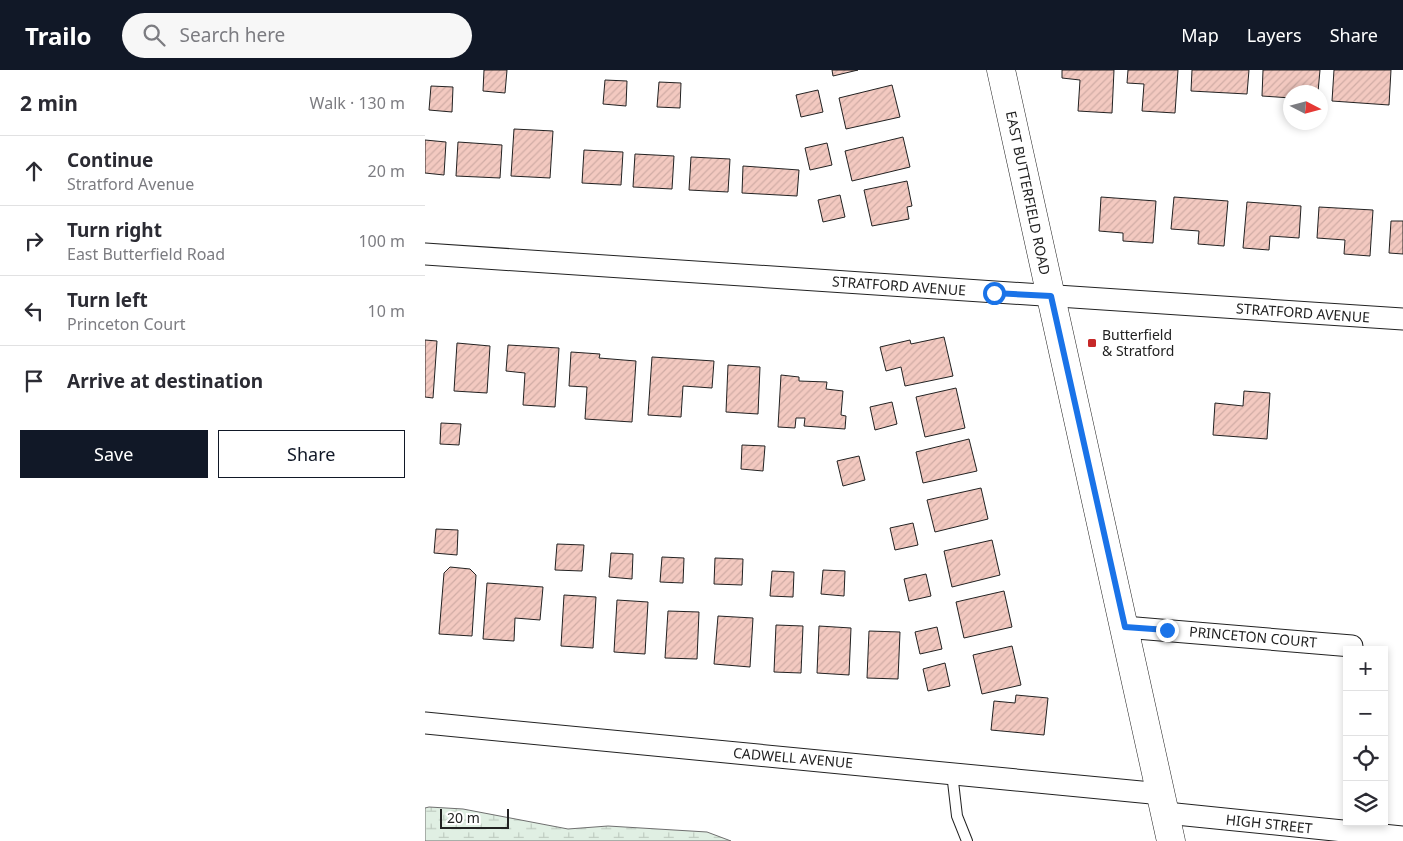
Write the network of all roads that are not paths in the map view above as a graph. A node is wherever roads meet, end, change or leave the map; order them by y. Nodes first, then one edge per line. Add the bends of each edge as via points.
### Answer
1 (1001, 70) edge
2 (425, 254) edge
3 (1051, 296) junction
4 (1403, 320) edge
5 (1125, 627) junction
6 (1352, 646) dead end
7 (425, 723) edge
8 (952, 773) junction
9 (1164, 804) junction
10 (1403, 836) edge
11 (967, 841) edge
12 (1171, 841) edge

1 - 3 main road, EAST BUTTERFIELD ROAD
2 - 3 street, STRATFORD AVENUE
3 - 4 street, STRATFORD AVENUE
3 - 5 main road, EAST BUTTERFIELD ROAD
5 - 6 street, PRINCETON COURT
5 - 9 main road, EAST BUTTERFIELD ROAD
7 - 8 street, CADWELL AVENUE
8 - 9 street, CADWELL AVENUE
8 - 11 lane via 957,816
9 - 10 street, HIGH STREET
9 - 12 main road, EAST BUTTERFIELD ROAD

